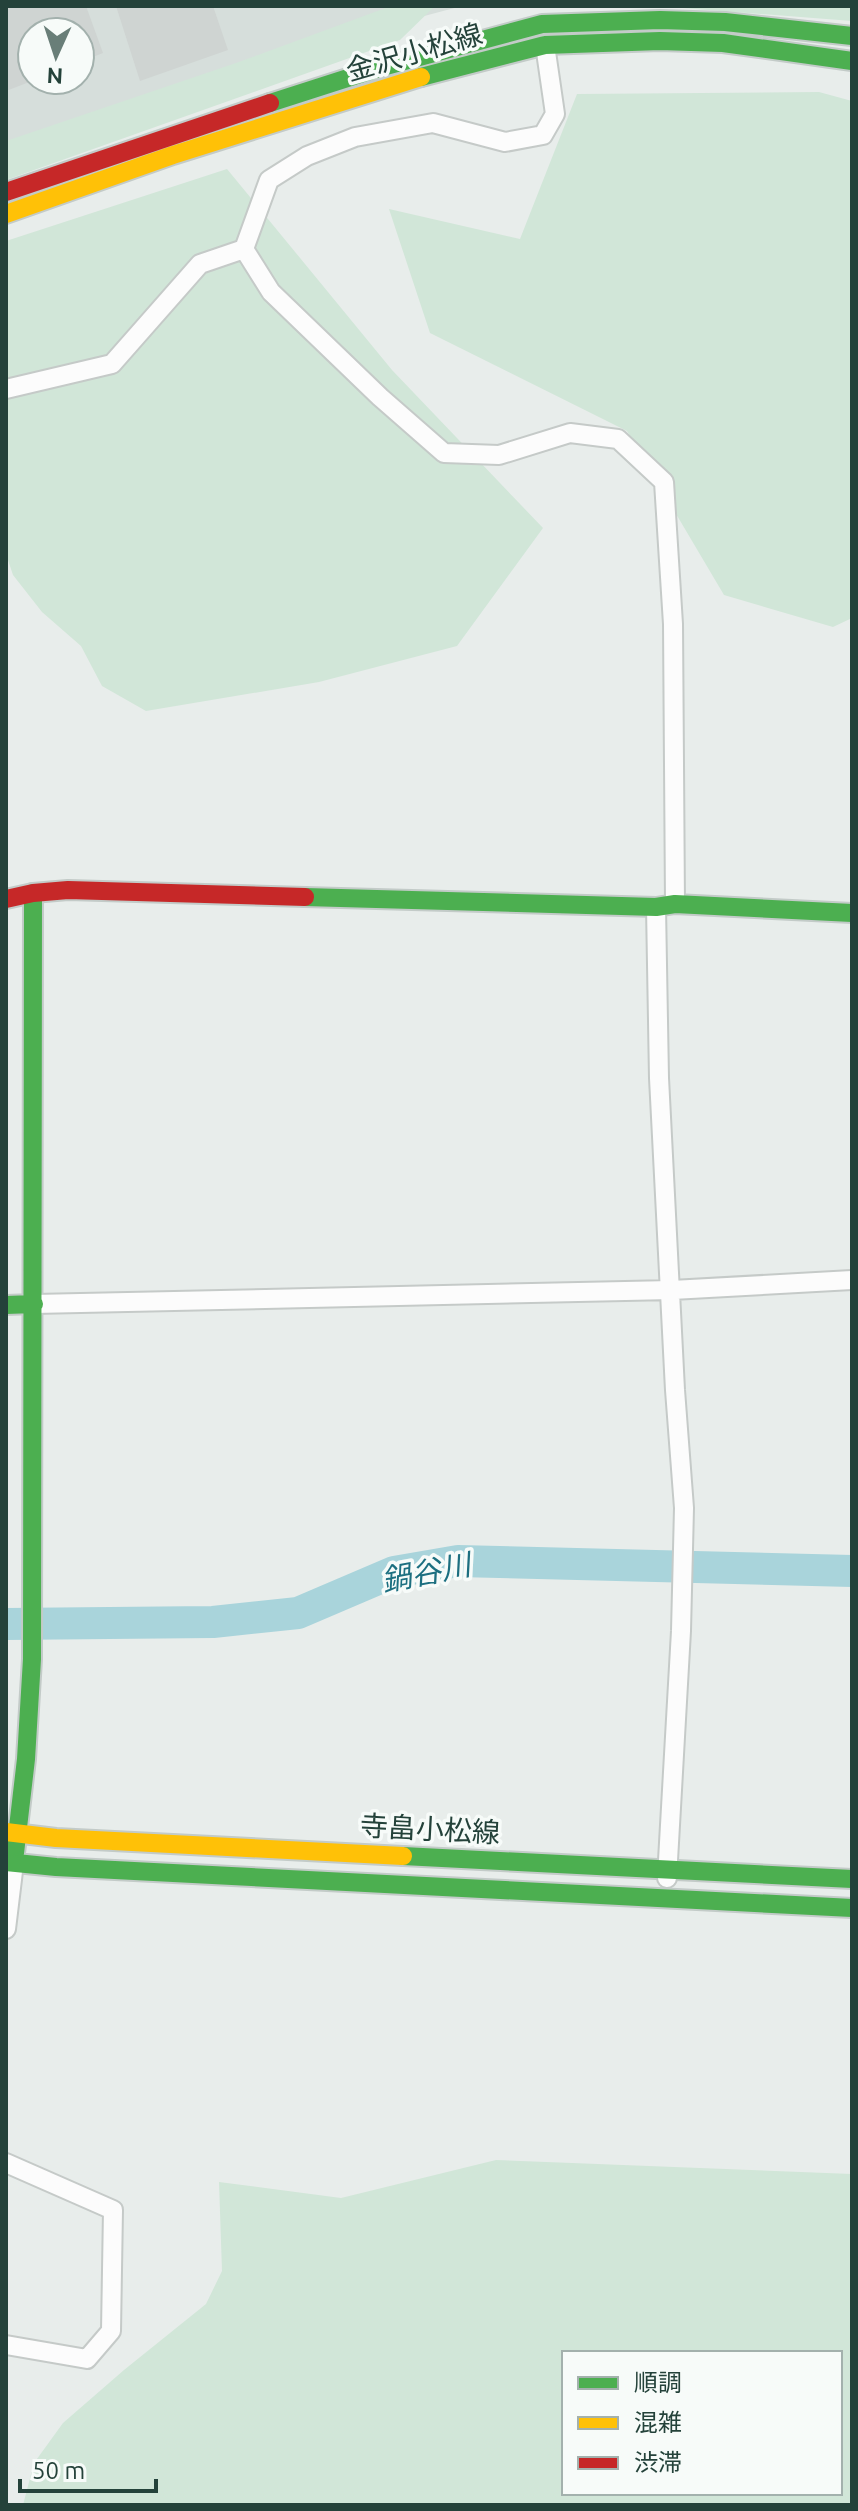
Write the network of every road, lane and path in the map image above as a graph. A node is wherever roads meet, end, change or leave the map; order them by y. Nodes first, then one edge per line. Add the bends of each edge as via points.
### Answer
1 (541, 15) edge
2 (852, 36) edge
3 (545, 45) junction
4 (852, 61) edge
5 (6, 192) edge
6 (6, 214) edge
7 (244, 249) junction
8 (6, 389) edge
9 (33, 893) junction
10 (6, 899) edge
11 (675, 904) junction
12 (656, 907) junction
13 (852, 913) edge
14 (852, 1280) edge
15 (672, 1290) junction
16 (34, 1304) junction
17 (6, 1305) edge
18 (11, 1833) edge
19 (10, 1862) edge
20 (668, 1870) junction
21 (852, 1879) edge
22 (665, 1900) junction
23 (852, 1908) edge
24 (6, 1929) edge
25 (6, 2163) edge
26 (6, 2345) edge

1 - 2 main road, 金沢小松線 via 725,22
1 - 3 main road
1 - 5 main road, 金沢小松線
3 - 4 main road, 金沢小松線 via 723,43
3 - 6 main road, 金沢小松線 via 388,86
3 - 7 street via 555,114 543,135 505,142 433,123 355,137 307,156 269,180
7 - 8 street via 200,264 112,364
7 - 11 street via 271,292 444,453 499,455 582,434 618,439 664,482 673,624
9 - 10 main road
9 - 12 main road
9 - 16 main road
11 - 12 main road
11 - 13 main road
12 - 15 street via 659,1078
14 - 15 street
15 - 16 street
15 - 20 street via 684,1508
16 - 17 main road
16 - 18 main road via 32,1659 26,1759
18 - 19 main road
18 - 20 main road, 寺畠小松線
19 - 22 main road, 寺畠小松線
19 - 24 street
20 - 21 main road, 寺畠小松線
20 - 22 street
22 - 23 main road, 寺畠小松線
25 - 26 street via 113,2210 111,2331 87,2359

